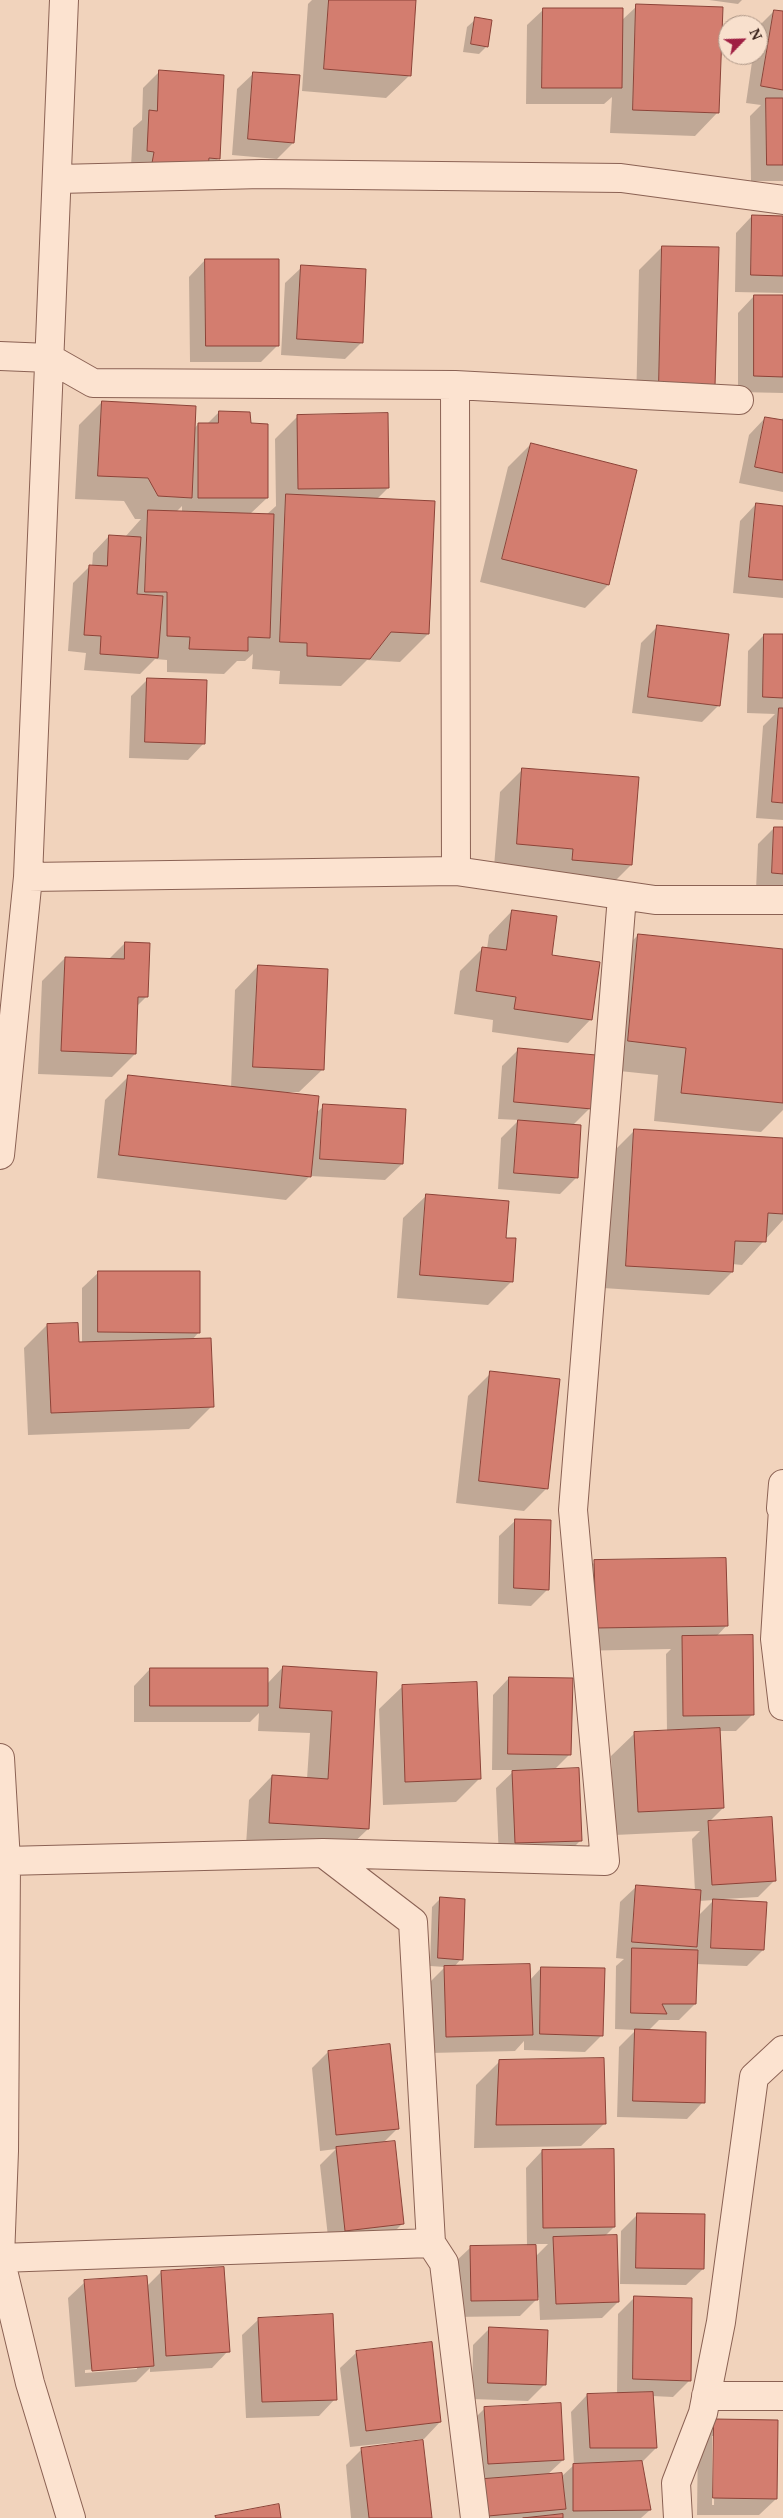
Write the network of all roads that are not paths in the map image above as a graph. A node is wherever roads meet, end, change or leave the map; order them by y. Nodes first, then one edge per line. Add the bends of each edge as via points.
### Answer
1 (64, 0) edge
2 (58, 179) junction
3 (783, 200) edge
4 (0, 356) edge
5 (49, 358) junction
6 (455, 385) junction
7 (739, 400) dead end
8 (456, 871) junction
9 (28, 877) junction
10 (622, 896) junction
11 (783, 900) edge
12 (0, 1155) edge
13 (782, 1500) edge
14 (783, 1706) edge
15 (0, 1758) edge
16 (323, 1853) junction
17 (6, 1861) junction
18 (783, 2050) edge
19 (431, 2243) junction
20 (0, 2258) edge
21 (706, 2396) junction
22 (783, 2396) edge
23 (71, 2518) edge
24 (475, 2518) edge
25 (678, 2518) edge

1 - 2 street
2 - 3 street via 262,174 621,178
2 - 5 street
4 - 5 street
5 - 6 street via 93,383
5 - 9 street
6 - 7 street
6 - 8 street
8 - 9 street
8 - 10 street
9 - 12 street
10 - 11 street via 655,900
10 - 16 street via 573,1510 605,1861
13 - 14 street via 774,1639
15 - 17 street
16 - 17 street
16 - 19 street via 413,1922
17 - 20 street
18 - 21 street via 754,2078 721,2322
19 - 20 street
19 - 24 street via 444,2263
20 - 23 street via 30,2383
21 - 22 street
21 - 25 street via 703,2413 676,2484

